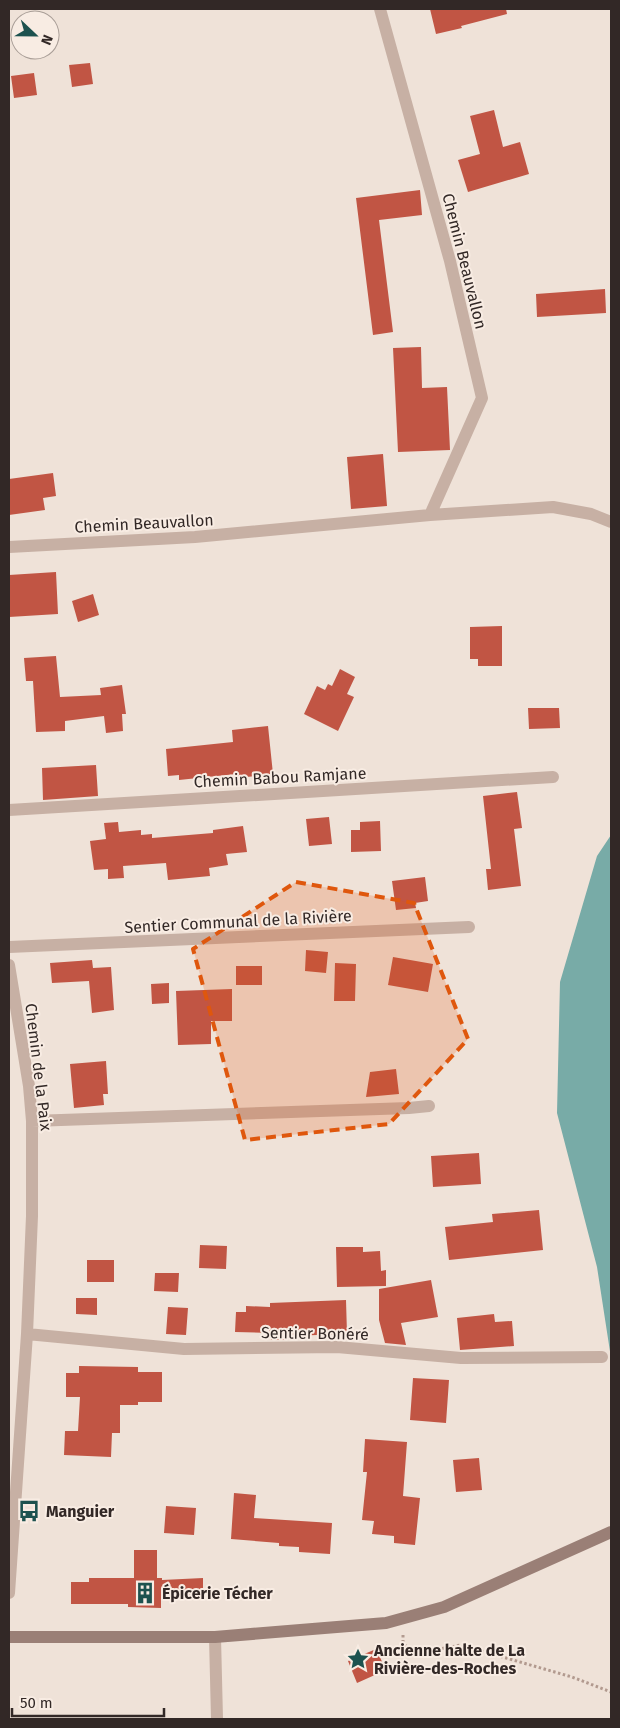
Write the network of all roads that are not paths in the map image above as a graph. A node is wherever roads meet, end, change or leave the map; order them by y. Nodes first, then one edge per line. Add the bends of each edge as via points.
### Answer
1 (380, 9) edge
2 (430, 515) junction
3 (611, 522) edge
4 (9, 547) edge
5 (553, 777) dead end
6 (9, 810) edge
7 (469, 927) dead end
8 (9, 948) edge
9 (9, 965) edge
10 (429, 1106) dead end
11 (32, 1121) junction
12 (27, 1334) junction
13 (602, 1357) dead end
14 (611, 1532) edge
15 (9, 1593) edge
16 (9, 1637) edge
17 (216, 1637) junction
18 (218, 1719) edge

1 - 2 street, Chemin Beauvallon via 450,261 482,398
2 - 3 street, Chemin Beauvallon via 552,507 591,514
2 - 4 street, Chemin Beauvallon via 195,537
5 - 6 street, Chemin Babou Ramjane
7 - 8 street, Sentier Communal de la Rivière
9 - 11 street, Chemin de la Paix
10 - 11 street
11 - 12 street, Chemin de la Paix
12 - 13 street, Sentier Bonéré via 184,1349 337,1347 462,1358
12 - 15 street, Chemin de la Paix
14 - 17 main road via 444,1607 386,1623
16 - 17 main road
17 - 18 street

